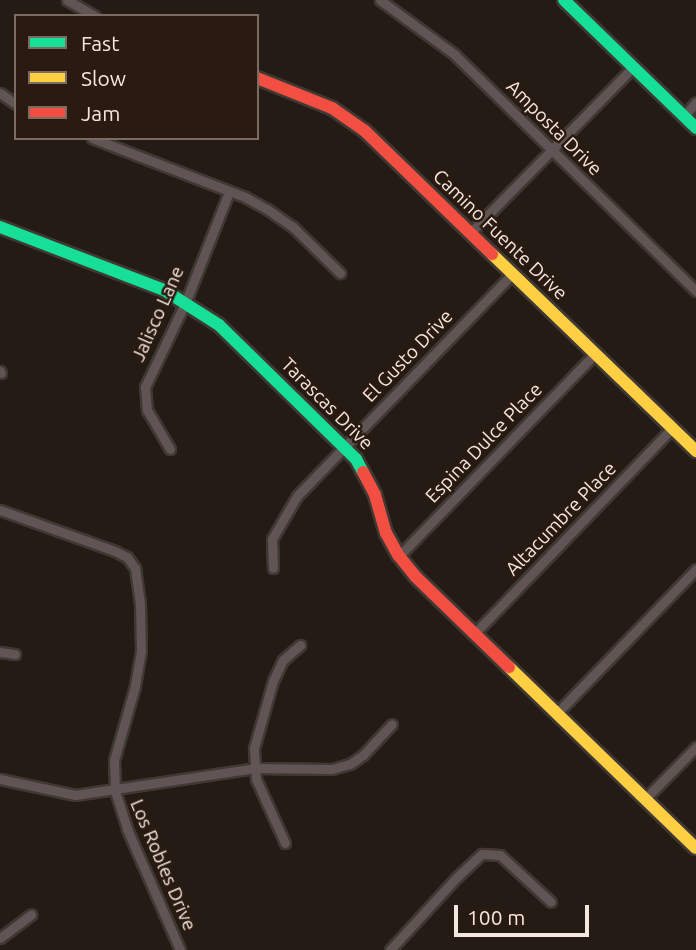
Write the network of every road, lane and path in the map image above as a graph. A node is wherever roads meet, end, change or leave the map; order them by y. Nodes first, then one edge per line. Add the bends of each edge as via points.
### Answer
1 (67, 0) edge
2 (380, 0) edge
3 (564, 0) edge
4 (92, 14) edge
5 (633, 66) junction
6 (259, 79) edge
7 (696, 103) edge
8 (684, 116) junction
9 (696, 128) edge
10 (97, 140) edge
11 (550, 150) junction
12 (229, 191) junction
13 (1, 231) edge
14 (470, 233) junction
15 (340, 273) dead end
16 (512, 274) junction
17 (696, 291) edge
18 (186, 301) junction
19 (595, 354) junction
20 (672, 428) junction
21 (345, 446) junction
22 (170, 449) dead end
23 (696, 451) edge
24 (0, 510) edge
25 (398, 556) junction
26 (273, 568) dead end
27 (696, 569) edge
28 (474, 634) junction
29 (300, 645) dead end
30 (0, 652) edge
31 (15, 654) dead end
32 (556, 713) junction
33 (392, 724) dead end
34 (696, 747) edge
35 (255, 768) junction
36 (0, 779) edge
37 (115, 791) junction
38 (645, 799) junction
39 (285, 843) dead end
40 (696, 848) edge
41 (551, 902) dead end
42 (31, 915) dead end
43 (0, 938) edge
44 (180, 950) edge
45 (391, 950) edge

1 - 4 street
2 - 11 street, Amposta Drive via 454,54
3 - 5 street
5 - 8 street
5 - 11 street
6 - 14 street, Camino Fuente Drive via 312,98 352,121
7 - 8 street
8 - 9 street
10 - 12 street
11 - 14 street
11 - 17 street, Amposta Drive
12 - 15 street via 293,227
12 - 18 street, Jalisco Lane
13 - 18 street, Tarascas Drive
14 - 16 street, Camino Fuente Drive
16 - 19 street, Camino Fuente Drive
16 - 21 street, El Gusto Drive
18 - 21 street, Tarascas Drive via 219,325
18 - 22 street, Jalisco Lane via 144,395
19 - 20 street, Camino Fuente Drive
19 - 25 street, Espina Dulce Place
20 - 23 street, Camino Fuente Drive
20 - 28 street, Altacumbre Place
21 - 25 street, Tarascas Drive via 368,478
21 - 26 street, El Gusto Drive via 297,496 278,524 271,547
24 - 37 street, Los Robles Drive via 115,551 135,568 141,651 114,760
25 - 28 street, Tarascas Drive
27 - 32 street
28 - 32 street, Tarascas Drive
29 - 35 street via 283,660 267,696 254,748
30 - 31 street
32 - 38 street, Tarascas Drive
33 - 35 street via 350,764 332,769
34 - 38 street
35 - 37 street
35 - 39 street
36 - 37 street via 64,795
37 - 44 street, Los Robles Drive
38 - 40 street, Tarascas Drive
41 - 45 street via 500,855 482,854
42 - 43 street

